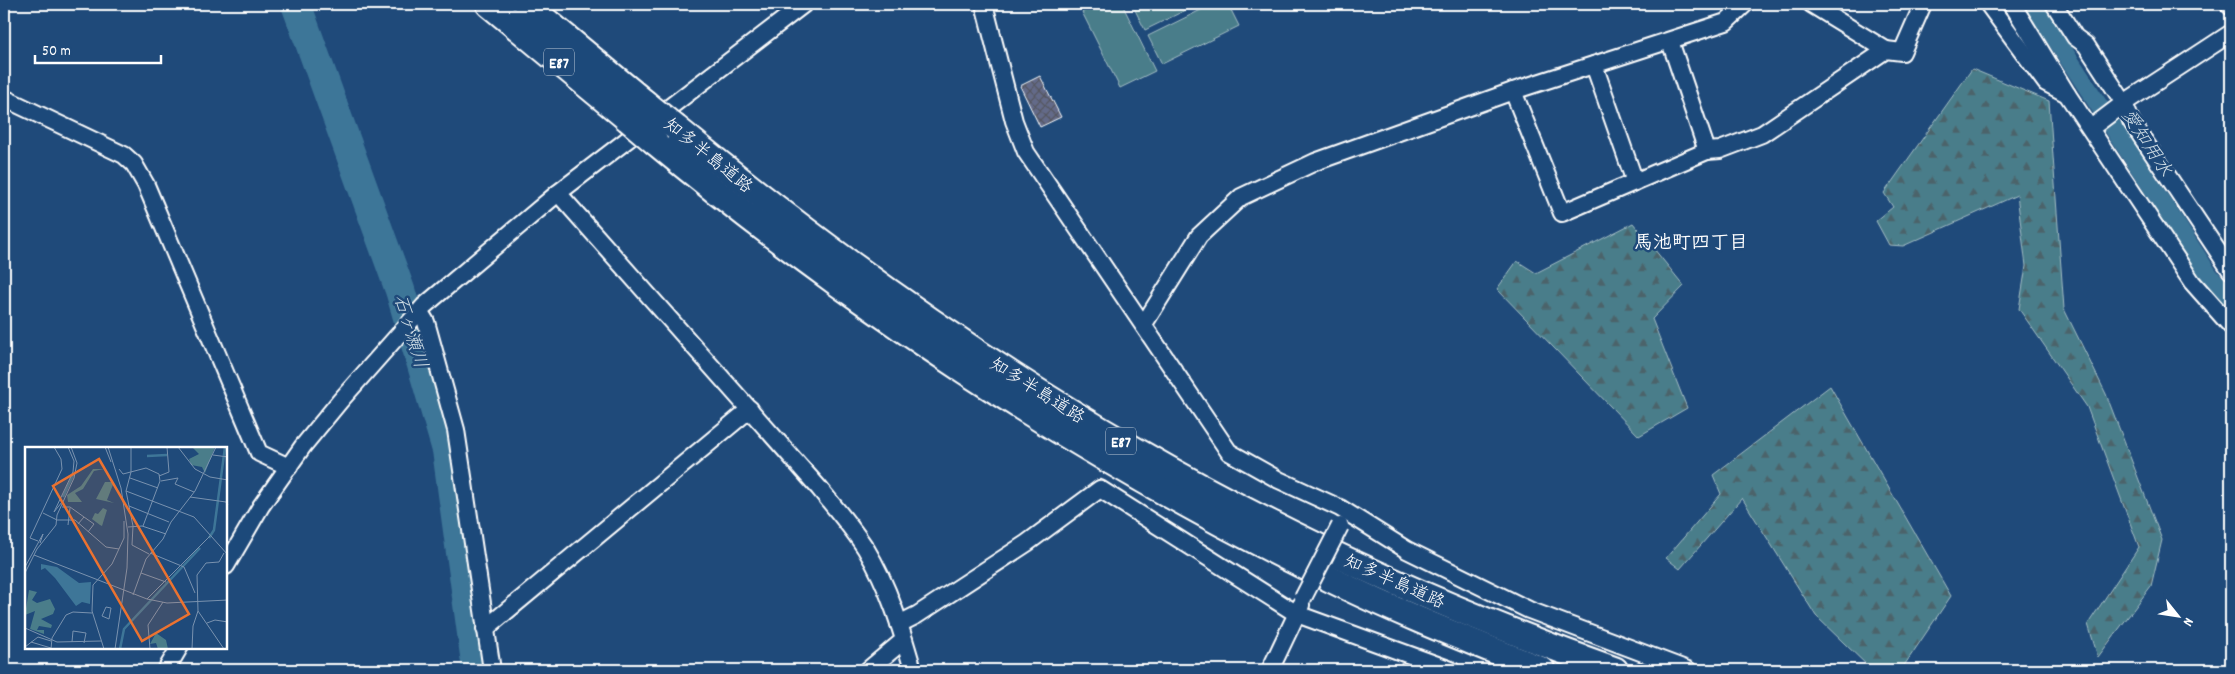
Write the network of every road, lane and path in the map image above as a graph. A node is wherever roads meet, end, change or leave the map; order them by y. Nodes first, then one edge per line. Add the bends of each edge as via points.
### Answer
1 (489, 4) edge
2 (526, 4) edge
3 (804, 4) edge
4 (984, 4) edge
5 (1745, 4) edge
6 (1811, 4) edge
7 (1923, 4) edge
8 (1988, 4) edge
9 (2012, 4) edge
10 (2054, 4) edge
11 (2229, 4) edge
12 (2231, 7) edge
13 (2231, 33) edge
14 (1670, 41) junction
15 (1886, 50) junction
16 (1594, 65) junction
17 (1513, 91) junction
18 (2067, 94) junction
19 (4, 98) edge
20 (2120, 106) junction
21 (636, 110) junction
22 (2094, 126) junction
23 (1707, 151) junction
24 (1635, 182) junction
25 (558, 193) junction
26 (2231, 270) edge
27 (420, 312) junction
28 (1144, 324) junction
29 (2231, 326) edge
30 (750, 410) junction
31 (289, 467) junction
32 (1340, 508) junction
33 (228, 563) edge
34 (1297, 614) junction
35 (899, 624) junction
36 (485, 629) junction
37 (904, 640) junction
38 (178, 649) edge
39 (166, 670) edge
40 (492, 670) edge
41 (868, 670) edge
42 (913, 670) edge
43 (1270, 670) edge
44 (1451, 670) edge
45 (1542, 670) edge
46 (1615, 670) edge
47 (1688, 670) edge

1 - 21 highway, 知多半島道路 / E87
2 - 21 highway, 知多半島道路 / E87
3 - 25 street
4 - 28 street via 1014,121 1026,152
5 - 14 street via 1726,22
6 - 15 street
7 - 15 street via 1902,52
8 - 18 street via 2046,83
9 - 18 street
10 - 20 street via 2075,37 2086,45
11 - 12 street
13 - 20 street
14 - 16 street
14 - 23 street
15 - 23 street via 1762,134 1720,150
16 - 17 street
16 - 24 street
17 - 24 street via 1562,213
17 - 28 street via 1316,162 1240,197 1199,236
18 - 22 street
19 - 31 street via 124,156 134,164 146,185 259,453
20 - 22 street
20 - 26 street
21 - 45 highway, 知多半島道路 / E87, bridge via 655,142 749,217 875,311 985,386 1124,471 1236,532 1339,584
21 - 46 highway, 知多半島道路 / E87, bridge via 676,128 888,291 998,366 1137,451 1248,512 1348,561 1454,607
22 - 29 street via 2192,282
23 - 24 street
25 - 27 street
25 - 30 street
27 - 31 street via 340,401
27 - 36 street via 426,322 456,430
28 - 32 street via 1229,452 1278,480
30 - 35 street via 851,527 879,572
30 - 36 street
31 - 33 street via 261,506
32 - 34 street, bridge via 1340,526
32 - 47 street via 1407,550 1529,610
34 - 35 street via 1100,489 1027,543
34 - 43 street
34 - 44 street
35 - 37 street
36 - 40 street
37 - 41 street
37 - 42 street
38 - 39 street

